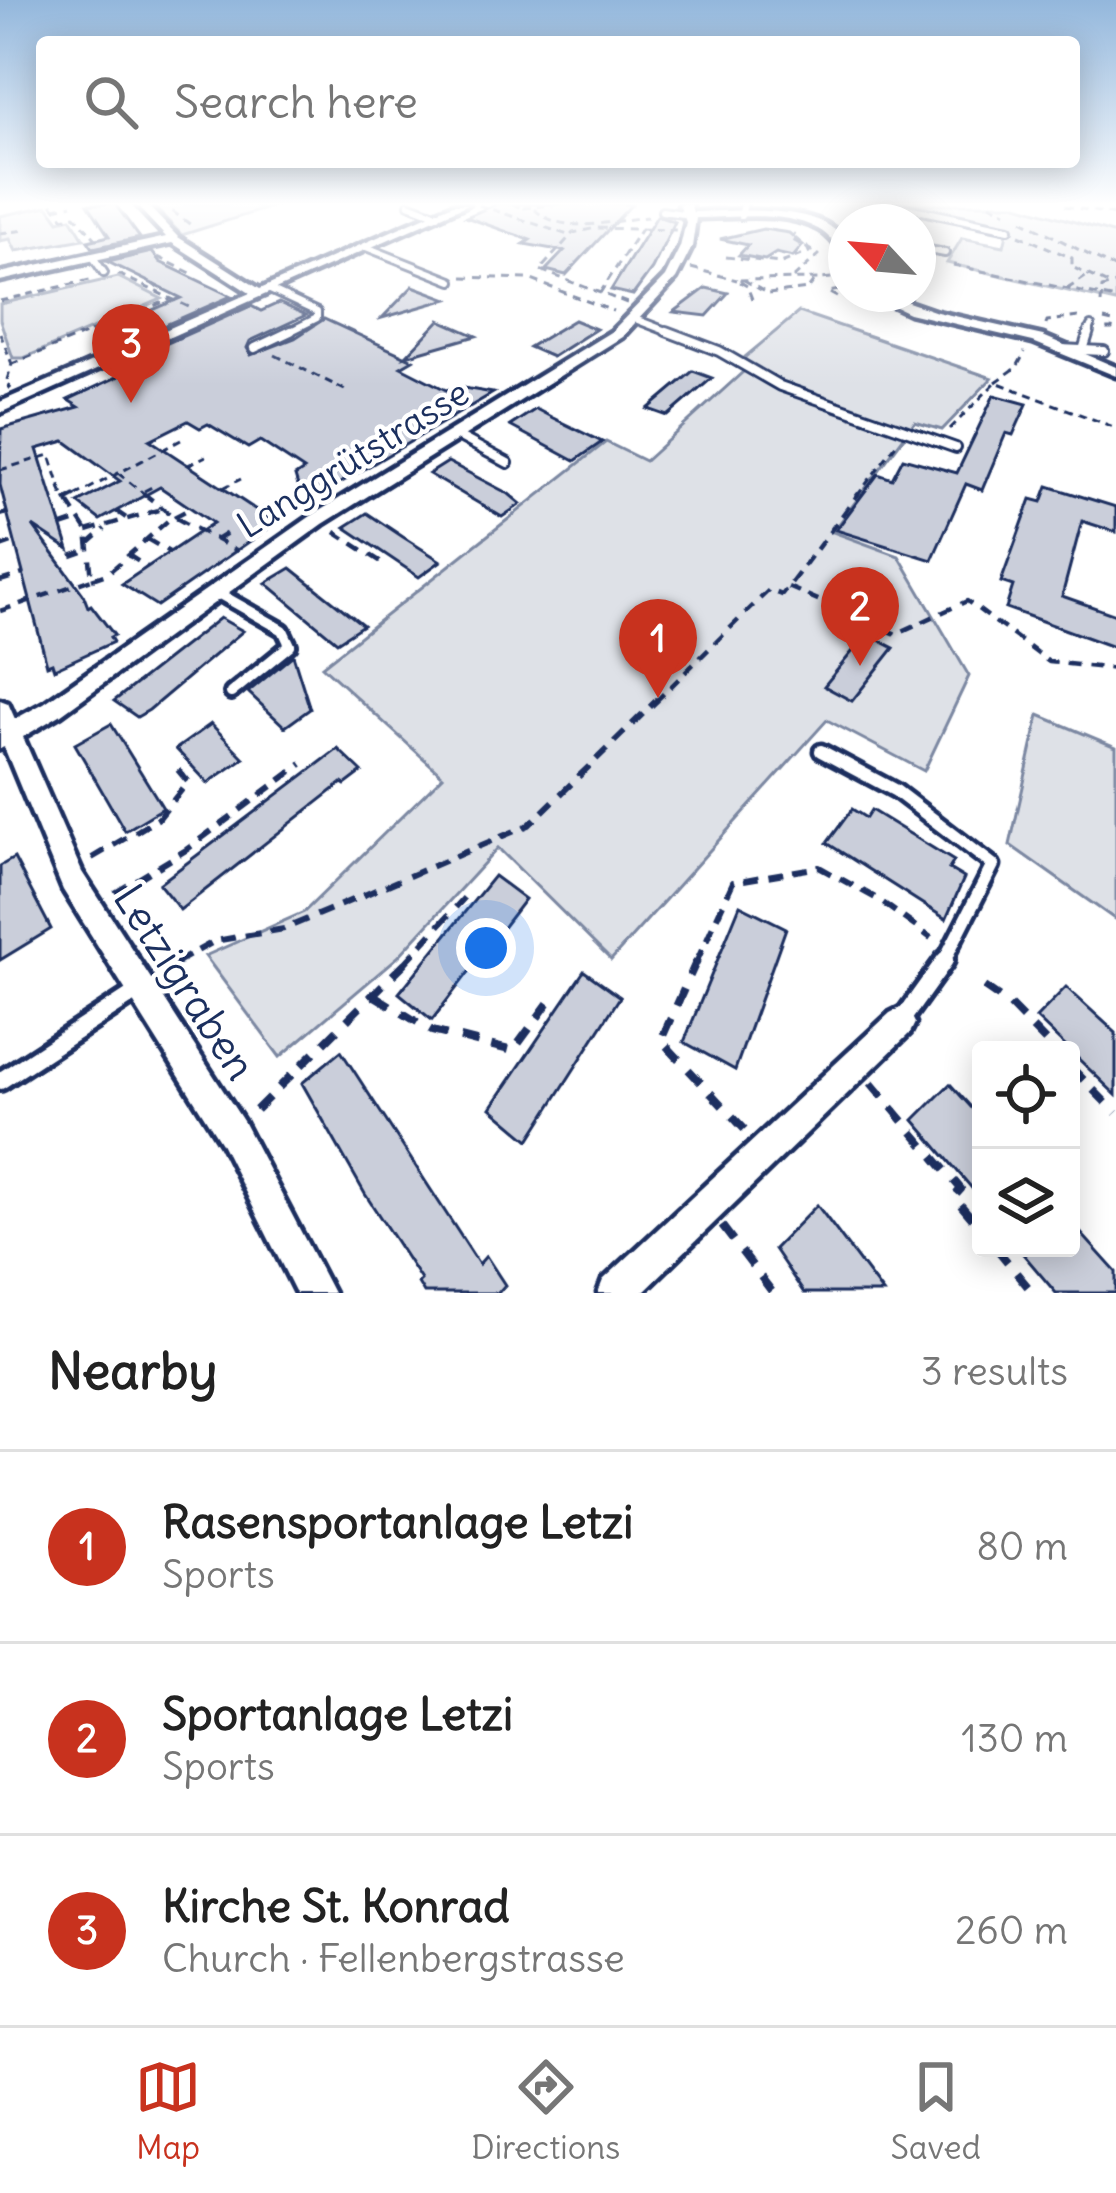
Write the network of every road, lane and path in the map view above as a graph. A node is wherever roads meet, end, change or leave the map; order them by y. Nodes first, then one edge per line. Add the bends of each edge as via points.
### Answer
1 (67, 264) edge
2 (102, 264) edge
3 (109, 264) edge
4 (172, 264) edge
5 (218, 264) edge
6 (327, 264) edge
7 (410, 264) edge
8 (545, 264) edge
9 (619, 264) edge
10 (678, 264) edge
11 (812, 264) edge
12 (950, 264) edge
13 (1072, 264) edge
14 (686, 267) dead end
15 (124, 269) dead end
16 (616, 269) junction
17 (626, 271) dead end
18 (118, 274) junction
19 (193, 274) dead end
20 (101, 276) joint
21 (1087, 276) junction
22 (138, 277) dead end
23 (0, 278) edge
24 (793, 278) junction
25 (740, 279) junction
26 (828, 279) edge
27 (130, 280) junction
28 (452, 281) joint
29 (814, 281) junction
30 (607, 283) junction
31 (614, 284) dead end
32 (1113, 285) edge
33 (808, 289) junction
34 (1066, 290) junction
35 (265, 292) junction
36 (828, 292) edge
37 (600, 293) junction
38 (170, 299) junction
39 (752, 299) dead end
40 (1116, 299) edge
41 (0, 301) edge
42 (1101, 301) junction
43 (200, 312) dead end
44 (936, 312) edge
45 (634, 314) junction
46 (1098, 314) dead end
47 (1091, 326) dead end
48 (0, 333) edge
49 (1043, 336) dead end
50 (1084, 346) junction
51 (257, 347) joint
52 (1060, 349) junction
53 (1032, 350) dead end
54 (1103, 351) dead end
55 (12, 364) junction
56 (1116, 372) edge
57 (996, 382) junction
58 (344, 390) dead end
59 (14, 393) dead end
60 (0, 408) edge
61 (1116, 428) edge
62 (905, 431) junction
63 (456, 435) junction
64 (181, 440) dead end
65 (938, 442) junction
66 (956, 448) dead end
67 (206, 456) dead end
68 (508, 463) dead end
69 (188, 465) dead end
70 (54, 468) junction
71 (0, 470) edge
72 (44, 471) dead end
73 (118, 473) junction
74 (241, 478) dead end
75 (156, 484) dead end
76 (224, 488) dead end
77 (144, 491) junction
78 (63, 495) junction
79 (76, 495) junction
80 (53, 498) dead end
81 (276, 501) dead end
82 (165, 508) junction
83 (190, 508) dead end
84 (116, 512) dead end
85 (260, 512) dead end
86 (174, 517) junction
87 (79, 520) junction
88 (129, 520) junction
89 (62, 526) dead end
90 (325, 526) dead end
91 (105, 529) junction
92 (87, 531) junction
93 (227, 533) dead end
94 (147, 539) junction
95 (216, 540) junction
96 (15, 542) dead end
97 (0, 547) edge
98 (88, 547) junction
99 (169, 552) dead end
100 (128, 555) junction
101 (71, 556) dead end
102 (248, 557) dead end
103 (386, 565) dead end
104 (147, 567) dead end
105 (23, 574) dead end
106 (92, 579) junction
107 (0, 581) edge
108 (788, 587) junction
109 (216, 592) junction
110 (0, 611) edge
111 (1116, 669) edge
112 (231, 693) dead end
113 (2, 728) edge
114 (821, 752) dead end
115 (174, 764) dead end
116 (302, 764) dead end
117 (92, 858) dead end
118 (115, 893) dead end
119 (464, 898) dead end
120 (931, 938) dead end
121 (164, 970) dead end
122 (984, 987) dead end
123 (138, 991) junction
124 (375, 996) junction
125 (549, 1002) dead end
126 (900, 1022) joint
127 (1045, 1041) edge
128 (1080, 1076) edge
129 (867, 1078) dead end
130 (0, 1082) edge
131 (256, 1110) dead end
132 (1116, 1113) edge
133 (748, 1133) dead end
134 (972, 1218) edge
135 (720, 1223) dead end
136 (1003, 1257) edge
137 (315, 1293) edge
138 (616, 1293) edge
139 (773, 1293) edge
140 (1033, 1293) edge

1 - 23 street
2 - 20 lane
3 - 18 path
4 - 19 path
5 - 35 street
6 - 35 street
7 - 28 lane
8 - 37 path via 540,270
9 - 16 path
10 - 45 street, Langgrütstrasse
11 - 24 path
12 - 34 path
13 - 21 path
14 - 25 path
15 - 18 path
16 - 17 path
16 - 30 path
18 - 27 path
20 - 41 path
21 - 32 path
21 - 34 path
22 - 27 path
24 - 25 path
24 - 29 path
25 - 33 path via 768,294
25 - 39 path
26 - 29 path
27 - 38 path
28 - 45 path via 529,279
29 - 33 path
30 - 31 path
30 - 37 path
32 - 42 path via 1102,288
33 - 36 path
34 - 42 path
35 - 51 lane via 317,318
35 - 60 street
37 - 45 path
38 - 43 path
38 - 55 path
40 - 42 path
44 - 52 street
45 - 62 lane via 780,386
45 - 63 street, Langgrütstrasse via 579,360
46 - 49 path via 1047,321
47 - 50 lane
48 - 55 path
50 - 52 lane
50 - 54 lane
51 - 58 path
52 - 56 street
53 - 57 path
55 - 59 path via 7,383
57 - 61 path
57 - 65 path
62 - 65 lane
62 - 108 path
63 - 68 lane
63 - 109 street, Langgrütstrasse
64 - 73 path
65 - 66 lane
67 - 69 path
70 - 71 path via 50,455
70 - 72 path
70 - 78 path
73 - 77 path
73 - 79 path
74 - 76 path
75 - 77 path
77 - 82 path
78 - 79 path
78 - 79 path
78 - 80 path
78 - 87 path
81 - 85 path
82 - 86 path
82 - 88 path
83 - 86 path
84 - 88 path
86 - 94 path
86 - 95 path
87 - 89 path
87 - 92 path
88 - 91 path
90 - 103 path
91 - 92 path
91 - 98 path
92 - 98 path
93 - 95 path
94 - 99 path
94 - 100 path
95 - 102 path
96 - 97 path
98 - 101 path
98 - 106 path
100 - 104 path
100 - 106 path
105 - 107 path
106 - 110 path
108 - 111 path via 896,634 967,601 1049,662
108 - 121 path via 782,595 769,590 530,824 284,929 214,941
109 - 112 lane via 283,630 290,645
109 - 113 street, Langgrütstrasse
113 - 123 street, Letzigraben via 72,881
114 - 126 lane via 896,791 994,865 941,968
115 - 117 path via 188,782 177,806
116 - 118 path
119 - 124 path
120 - 133 path via 819,867 733,881 661,1040
122 - 127 path
123 - 130 lane
123 - 137 street, Letzigraben via 232,1132
124 - 125 path via 432,1031 513,1051
124 - 131 path
126 - 138 street
128 - 132 path
129 - 134 path via 962,1190 954,1197
135 - 139 path
136 - 140 path

